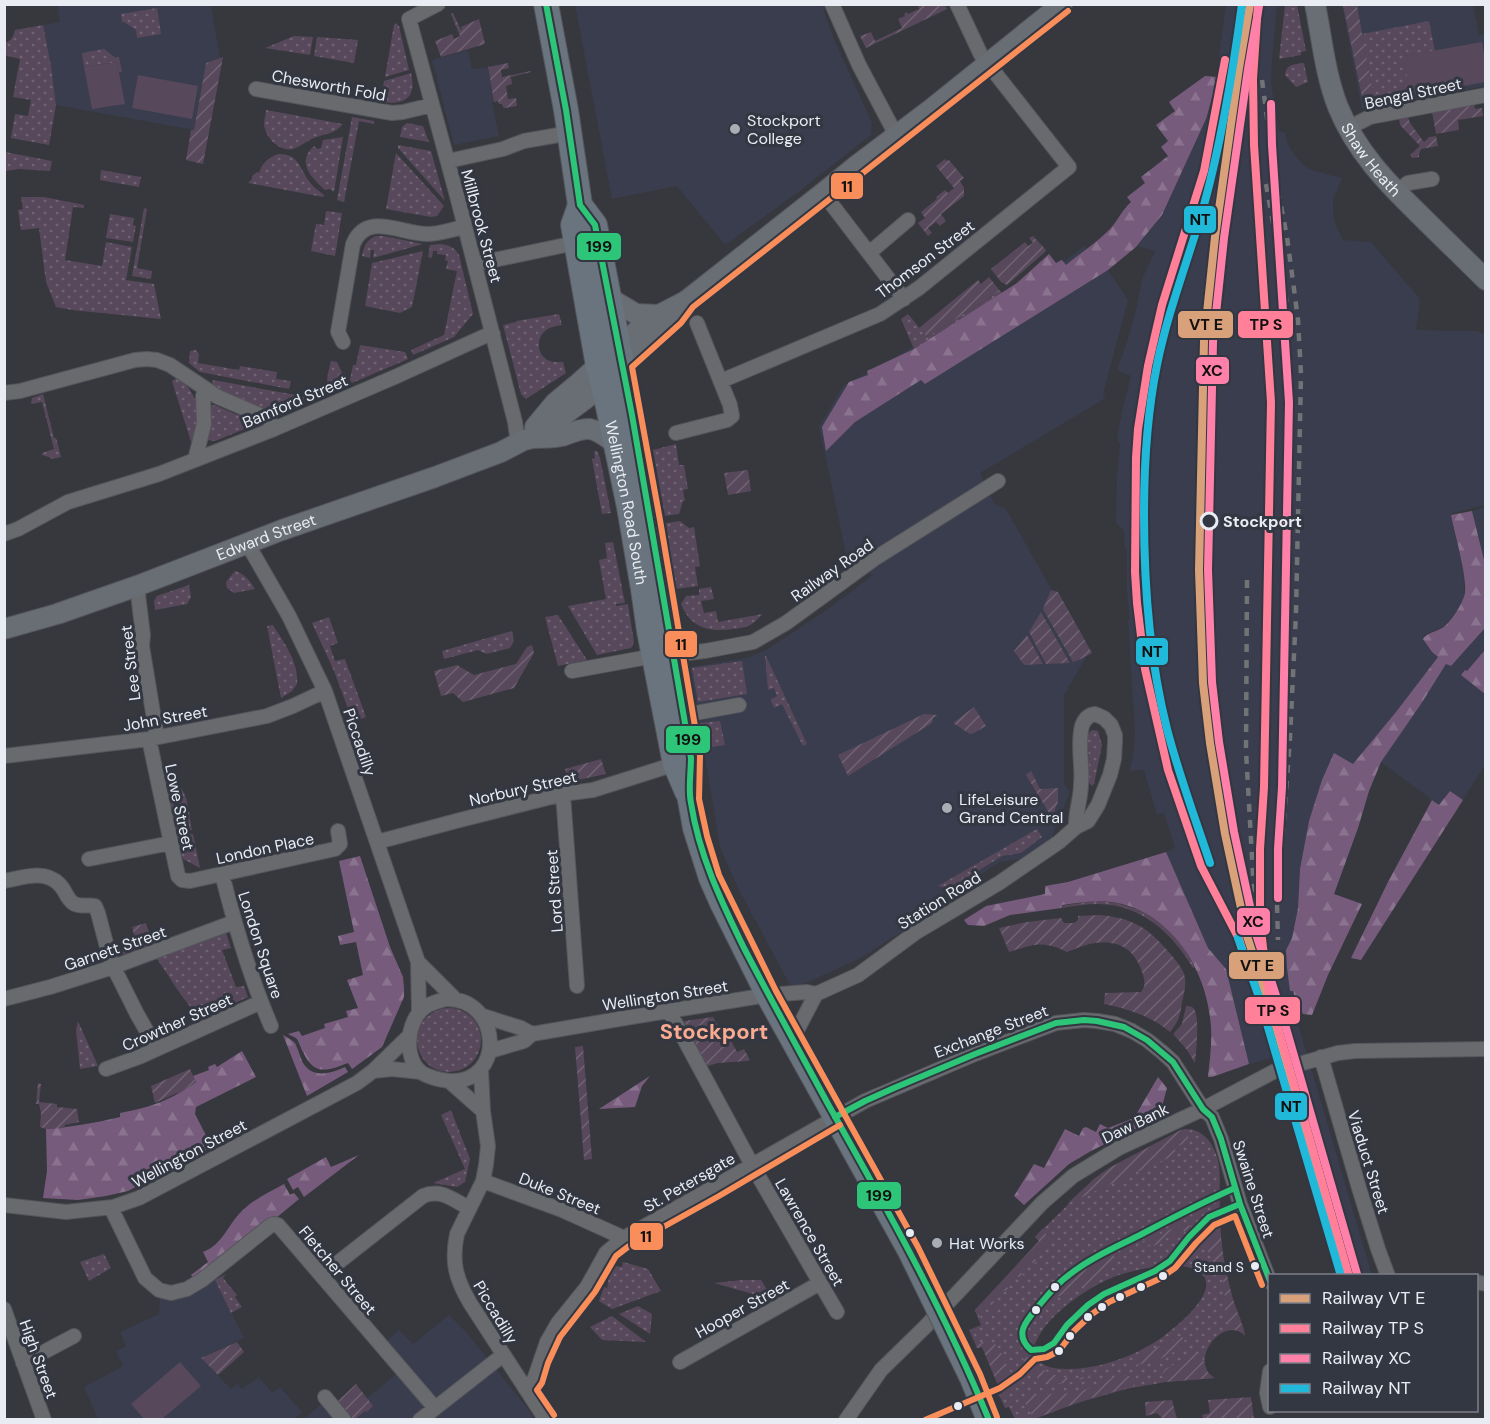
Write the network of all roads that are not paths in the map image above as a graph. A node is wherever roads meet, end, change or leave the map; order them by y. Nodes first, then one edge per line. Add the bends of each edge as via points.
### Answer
1 (438, 4) edge
2 (546, 4) edge
3 (832, 4) edge
4 (957, 4) edge
5 (1062, 4) edge
6 (1315, 4) edge
7 (987, 64) junction
8 (256, 89) dead end
9 (1485, 95) edge
10 (432, 105) junction
11 (1348, 128) junction
12 (570, 133) junction
13 (896, 135) junction
14 (448, 161) junction
15 (1432, 179) dead end
16 (1396, 192) junction
17 (823, 194) junction
18 (580, 205) junction
19 (908, 220) dead end
20 (465, 226) junction
21 (575, 243) junction
22 (869, 253) junction
23 (475, 264) junction
24 (1485, 280) edge
25 (609, 298) junction
26 (904, 299) junction
27 (686, 300) junction
28 (659, 315) junction
29 (697, 323) dead end
30 (493, 334) junction
31 (343, 342) dead end
32 (621, 356) junction
33 (600, 375) junction
34 (721, 381) junction
35 (206, 390) junction
36 (4, 393) edge
37 (274, 429) junction
38 (676, 433) dead end
39 (525, 440) junction
40 (616, 444) junction
41 (195, 460) junction
42 (998, 481) dead end
43 (4, 534) edge
44 (247, 543) junction
45 (137, 586) junction
46 (4, 629) edge
47 (664, 656) junction
48 (572, 671) dead end
49 (325, 691) junction
50 (739, 705) dead end
51 (675, 716) junction
52 (153, 738) junction
53 (4, 756) edge
54 (675, 764) junction
55 (1081, 789) junction
56 (563, 794) junction
57 (1103, 794) junction
58 (690, 800) junction
59 (1076, 827) junction
60 (338, 831) dead end
61 (377, 842) junction
62 (171, 843) junction
63 (89, 860) dead end
64 (222, 874) junction
65 (182, 880) joint
66 (4, 881) edge
67 (234, 922) junction
68 (418, 962) junction
69 (113, 968) junction
70 (577, 986) dead end
71 (816, 994) junction
72 (768, 995) junction
73 (4, 999) edge
74 (454, 999) junction
75 (261, 1002) junction
76 (669, 1011) junction
77 (419, 1012) junction
78 (483, 1016) junction
79 (271, 1026) dead end
80 (532, 1034) junction
81 (409, 1035) junction
82 (792, 1040) junction
83 (157, 1049) junction
84 (1485, 1049) edge
85 (490, 1051) junction
86 (1322, 1057) junction
87 (106, 1069) dead end
88 (481, 1070) junction
89 (374, 1071) junction
90 (422, 1072) junction
91 (449, 1081) junction
92 (1203, 1108) junction
93 (483, 1111) junction
94 (836, 1117) junction
95 (752, 1165) junction
96 (483, 1181) junction
97 (4, 1205) edge
98 (113, 1207) junction
99 (469, 1208) junction
100 (624, 1238) junction
101 (320, 1274) junction
102 (1388, 1274) edge
103 (1268, 1279) edge
104 (820, 1283) junction
105 (4, 1309) edge
106 (837, 1312) dead end
107 (74, 1336) dead end
108 (503, 1355) junction
109 (680, 1362) dead end
110 (23, 1363) junction
111 (525, 1388) junction
112 (325, 1397) dead end
113 (435, 1408) junction
114 (44, 1419) edge
115 (344, 1419) edge
116 (420, 1419) edge
117 (546, 1419) edge
118 (846, 1419) edge
119 (989, 1419) edge

1 - 10 street, Millbrook Street via 409,19
2 - 12 highway, Wellington Road South
3 - 13 street
4 - 7 street
5 - 7 main road
6 - 11 main road, Shaw Heath via 1331,86
7 - 13 main road
7 - 26 street, Thomson Street via 1069,167
8 - 10 street, Chesworth Fold via 392,113
9 - 11 street, Bengal Street via 1370,117
10 - 14 street, Millbrook Street
11 - 16 main road, Shaw Heath via 1371,164
12 - 14 street
12 - 18 highway, Wellington Road South
13 - 17 main road
14 - 20 street, Millbrook Street
15 - 16 street via 1408,183
16 - 24 main road, Shaw Heath
17 - 22 street
17 - 27 main road
18 - 21 highway, Wellington Road South via 573,225
18 - 25 highway, Wellington Road South via 595,225
19 - 22 street
20 - 23 street, Millbrook Street
20 - 31 street via 427,234 378,226 366,228 353,244 338,332
21 - 23 street
21 - 33 highway, Wellington Road South
22 - 26 street
23 - 30 street, Millbrook Street
25 - 28 main road via 636,314
25 - 32 highway, Wellington Road South
26 - 34 street, Thomson Street via 880,314
27 - 28 main road
27 - 32 main road via 675,317 646,342
28 - 32 main road via 638,330
29 - 34 street
30 - 37 street, Bamford Street
30 - 39 street, Millbrook Street via 515,422
32 - 33 main road, Edward Street
32 - 47 highway, Wellington Road South via 649,510
33 - 39 main road, Edward Street via 555,403
33 - 40 highway, Wellington Road South
34 - 38 street via 731,417
35 - 36 street via 170,365 147,359
35 - 37 street via 269,419
35 - 41 street via 204,424
37 - 41 street, Bamford Street
39 - 40 main road via 591,429
39 - 44 main road, Edward Street via 408,487
40 - 47 highway, Wellington Road South
41 - 43 street, Bamford Street via 68,502
42 - 47 street, Railway Road via 874,559 759,640
44 - 45 main road, Edward Street
44 - 49 street, Piccadilly via 289,616
45 - 46 main road, Edward Street
45 - 52 street, Lee Street
47 - 48 street
47 - 51 highway, Wellington Road South
49 - 52 street, John Street via 275,714
49 - 61 street, Piccadilly
50 - 51 street
51 - 54 highway, Wellington Road South
51 - 58 highway, Wellington Road South via 691,758
52 - 53 street, John Street
52 - 62 street, Lowe Street
54 - 56 street, Norbury Street via 593,790
54 - 58 highway, Wellington Road South
55 - 57 street
55 - 57 street, Station Road via 1082,725 1095,714 1111,725 1115,735 1112,767
55 - 59 street, Station Road
56 - 61 street, Norbury Street
56 - 70 street, Lord Street
57 - 59 street, Station Road via 1088,821
58 - 72 highway, Wellington Road South via 711,878
59 - 71 street, Station Road via 864,971
60 - 64 street, London Place via 340,844 335,849
61 - 68 street, Piccadilly
62 - 63 street
62 - 65 street, Lowe Street
64 - 65 street, London Place
64 - 67 street, London Square
66 - 69 street via 46,877 59,883 70,901 95,906
67 - 69 street, Garnett Street
67 - 75 street, London Square
68 - 74 street, Piccadilly
68 - 77 street, Piccadilly
69 - 73 street, Garnett Street
69 - 83 street
71 - 72 street, Station Road
71 - 82 street
72 - 76 street, Wellington Street
72 - 82 highway, Wellington Road South
74 - 77 street via 439,1001
74 - 78 street via 472,1006
75 - 79 street, London Square
75 - 83 street, Crowther Street
76 - 80 street, Wellington Street
76 - 95 street, Lawrence Street
77 - 81 street
78 - 80 street
78 - 85 street
80 - 85 street, Wellington Street via 524,1041
81 - 89 street, Wellington Street
81 - 90 street via 411,1055
82 - 94 highway, Wellington Road South
83 - 87 street, Crowther Street
84 - 86 street, Daw Bank via 1355,1051
85 - 88 street
86 - 92 street, Daw Bank via 1275,1071
86 - 102 street, Viaduct Street
88 - 91 street
88 - 93 street, Piccadilly
89 - 90 street
89 - 98 street, Wellington Street via 139,1198
90 - 91 street
91 - 93 street
92 - 94 street, Exchange Street via 1173,1062 1147,1040 1115,1024 1084,1020 1056,1023 975,1054
92 - 103 street, Swaine Street via 1212,1117 1221,1139
92 - 118 street, Daw Bank via 1094,1162 1042,1203 880,1370
93 - 96 street, Piccadilly via 488,1146
94 - 95 street, St. Petersgate
94 - 119 highway, Wellington Road South, bridge via 910,1251
95 - 100 street, St. Petersgate
95 - 104 street, Lawrence Street
96 - 99 street, Piccadilly
96 - 100 street, Duke Street
97 - 98 street, Wellington Street via 66,1212
98 - 101 street, Fletcher Street via 145,1278 165,1292 179,1292 202,1280 274,1224
99 - 101 street via 438,1193 423,1196
99 - 108 street, Piccadilly via 455,1243 454,1263 461,1287
100 - 111 street, St. Petersgate via 606,1253 587,1287 558,1323 534,1380
101 - 113 street, Fletcher Street
104 - 106 street, Lawrence Street
104 - 109 street, Hooper Street
105 - 110 street, High Street
107 - 110 street
108 - 111 street, Piccadilly
108 - 113 street
110 - 114 street, High Street
111 - 117 street, Piccadilly
112 - 115 street
113 - 116 street

